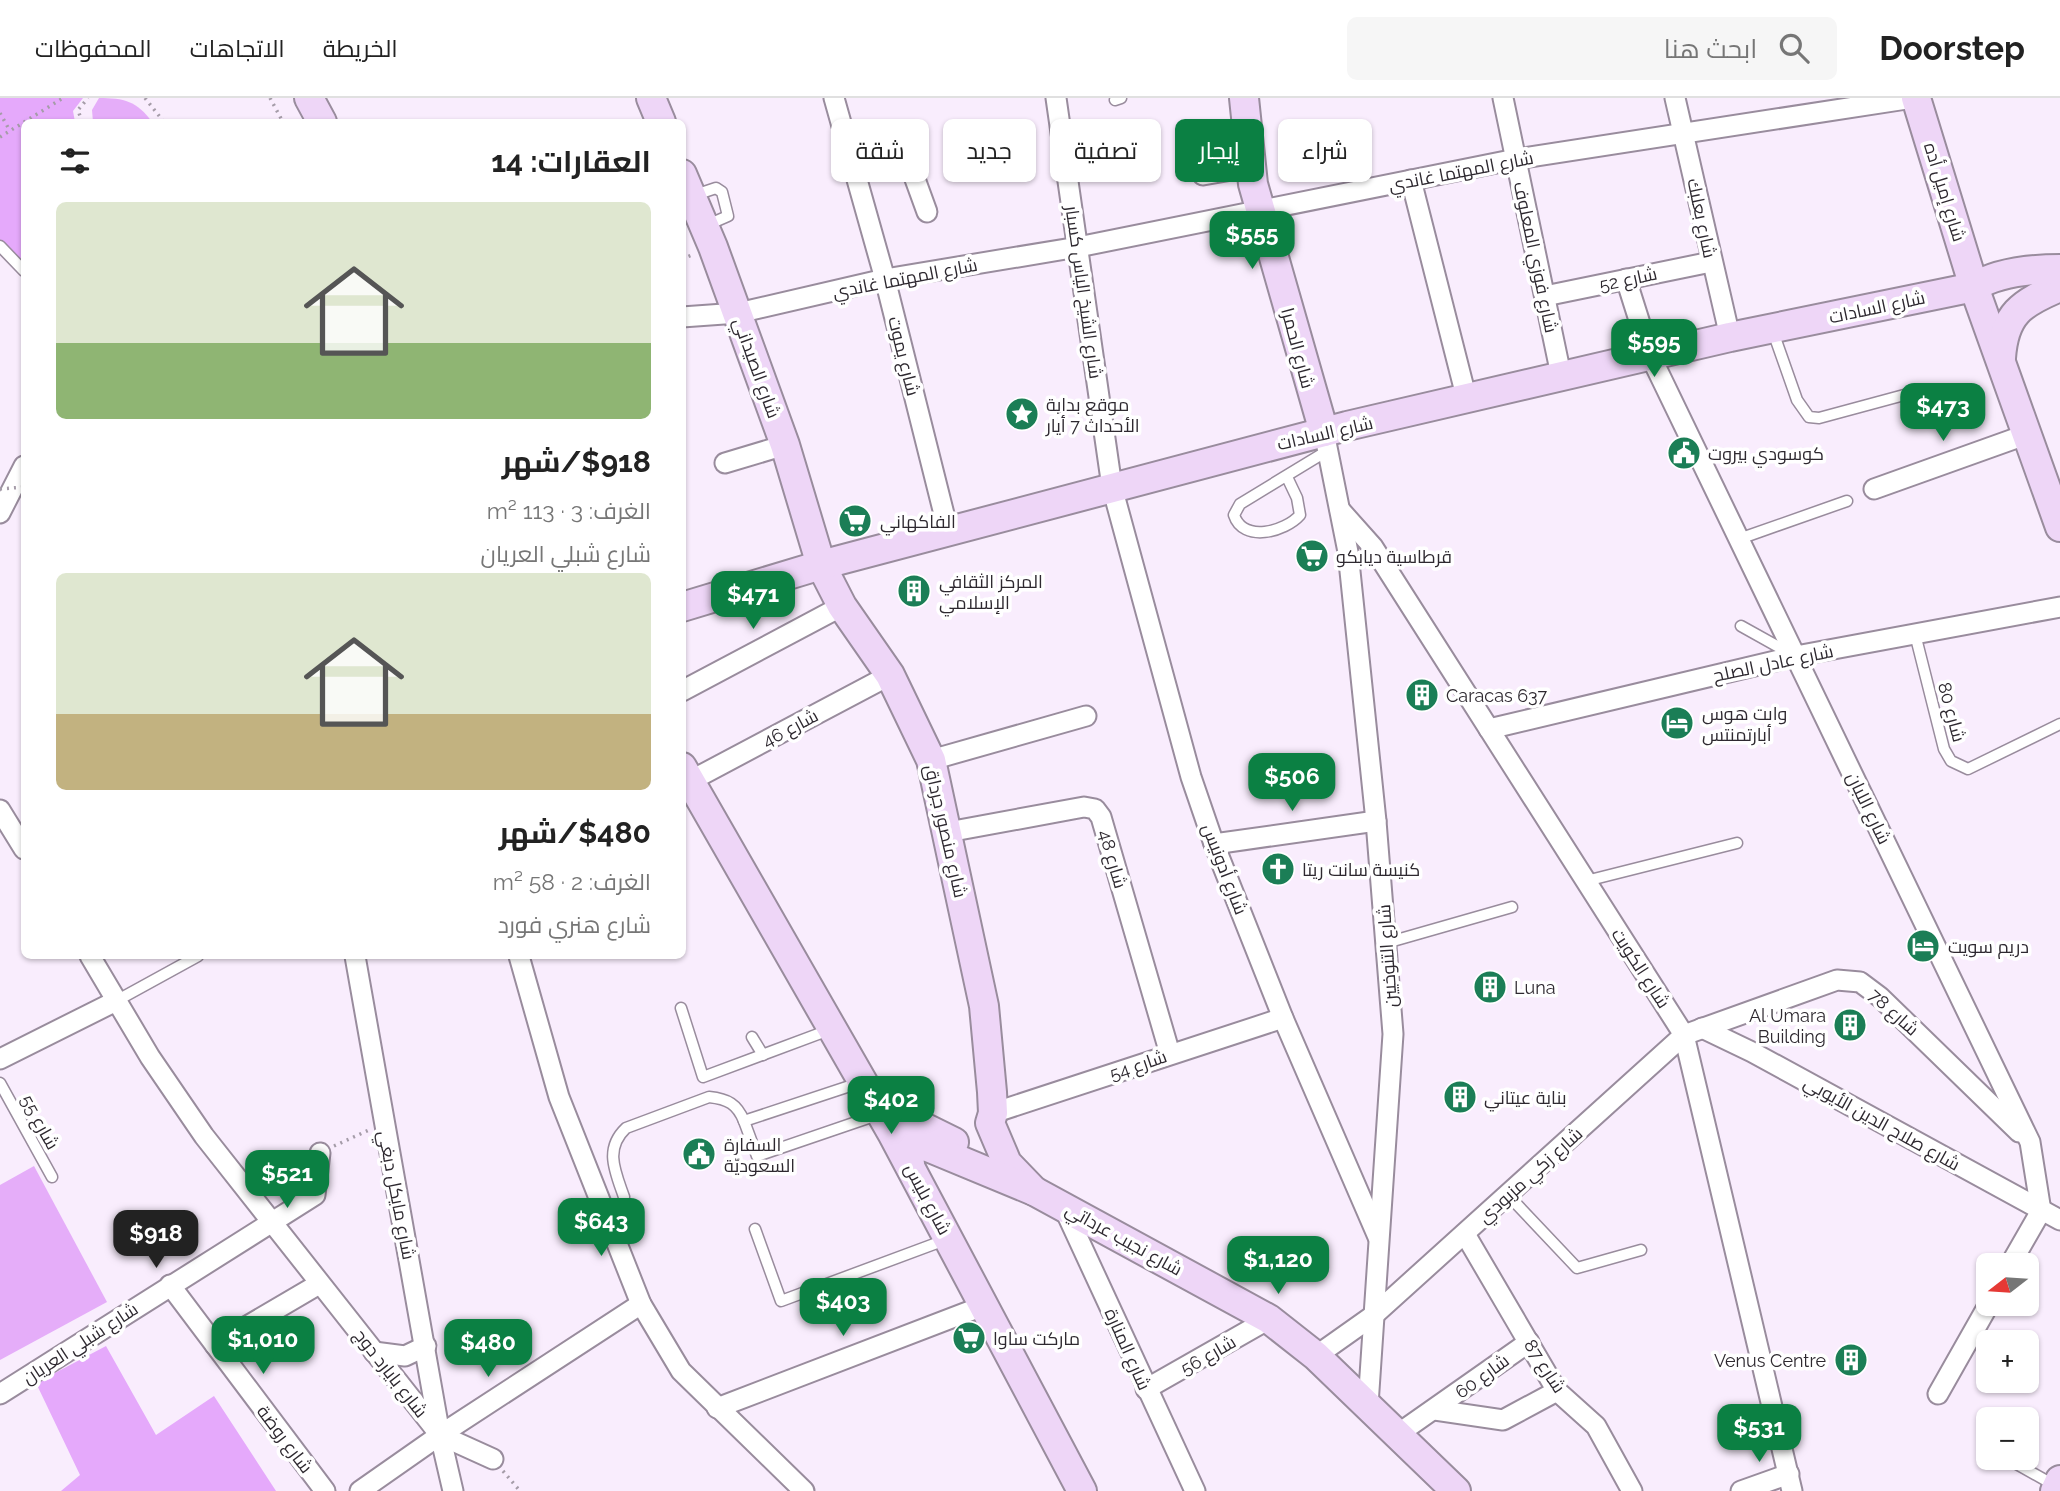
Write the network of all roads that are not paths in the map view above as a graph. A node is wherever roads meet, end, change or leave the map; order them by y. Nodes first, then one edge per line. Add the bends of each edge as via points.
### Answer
1 (309, 98) edge
2 (651, 98) edge
3 (834, 98) edge
4 (1056, 98) edge
5 (1244, 98) edge
6 (1503, 98) edge
7 (1675, 98) edge
8 (1915, 98) edge
9 (320, 119) edge
10 (660, 119) edge
11 (840, 119) edge
12 (1246, 119) edge
13 (1684, 134) junction
14 (1516, 159) junction
15 (1411, 180) junction
16 (858, 182) edge
17 (916, 182) edge
18 (1253, 182) edge
19 (686, 185) edge
20 (1260, 211) junction
21 (927, 212) dead end
22 (0, 246) edge
23 (1078, 247) junction
24 (1711, 262) junction
25 (2052, 267) edge
26 (21, 268) edge
27 (885, 279) junction
28 (1626, 279) junction
29 (1974, 287) junction
30 (2060, 287) edge
31 (1545, 296) junction
32 (737, 313) junction
33 (686, 317) edge
34 (1772, 328) junction
35 (1730, 337) junction
36 (1650, 355) junction
37 (2001, 365) junction
38 (1561, 375) junction
39 (1919, 391) dead end
40 (1467, 400) junction
41 (2025, 435) junction
42 (1326, 442) junction
43 (785, 444) junction
44 (725, 463) dead end
45 (21, 472) edge
46 (1287, 477) junction
47 (1112, 486) junction
48 (1874, 489) dead end
49 (1847, 501) dead end
50 (1340, 510) junction
51 (0, 513) edge
52 (2060, 527) edge
53 (949, 534) junction
54 (1739, 539) junction
55 (821, 565) junction
56 (686, 606) edge
57 (842, 606) junction
58 (2060, 607) edge
59 (1741, 626) dead end
60 (1915, 634) junction
61 (1796, 656) junction
62 (890, 675) junction
63 (686, 689) edge
64 (1086, 716) dead end
65 (2060, 723) edge
66 (1489, 729) junction
67 (931, 760) junction
68 (686, 774) edge
69 (0, 810) edge
70 (1376, 821) junction
71 (6, 832) edge
72 (948, 832) junction
73 (1737, 843) dead end
74 (1214, 844) junction
75 (21, 846) edge
76 (1586, 881) junction
77 (1512, 907) dead end
78 (1386, 943) junction
79 (92, 959) edge
80 (193, 959) edge
81 (356, 959) edge
82 (521, 959) edge
83 (116, 1001) junction
84 (681, 1008) dead end
85 (1283, 1018) junction
86 (833, 1029) junction
87 (1693, 1032) junction
88 (752, 1037) dead end
89 (1170, 1054) junction
90 (763, 1055) junction
91 (0, 1059) edge
92 (0, 1083) edge
93 (873, 1099) junction
94 (991, 1118) junction
95 (744, 1121) junction
96 (2030, 1142) junction
97 (320, 1153) road end
98 (910, 1165) junction
99 (52, 1177) dead end
100 (1034, 1191) junction
101 (1508, 1195) junction
102 (624, 1197) dead end
103 (1063, 1206) junction
104 (2041, 1211) junction
105 (2060, 1220) edge
106 (272, 1224) junction
107 (755, 1229) dead end
108 (1465, 1234) junction
109 (1378, 1237) junction
110 (949, 1238) junction
111 (1641, 1250) dead end
112 (2017, 1253) edge
113 (319, 1284) junction
114 (170, 1286) junction
115 (640, 1304) junction
116 (983, 1306) junction
117 (1374, 1315) junction
118 (1982, 1316) edge
119 (1269, 1319) junction
120 (1529, 1342) junction
121 (215, 1345) junction
122 (426, 1346) junction
123 (374, 1352) junction
124 (1316, 1356) junction
125 (1146, 1389) junction
126 (1557, 1391) junction
127 (0, 1394) edge
128 (1938, 1394) dead end
129 (1368, 1405) junction
130 (716, 1408) junction
131 (1435, 1410) junction
132 (1398, 1434) junction
133 (440, 1435) junction
134 (493, 1459) road end
135 (2028, 1470) edge
136 (1791, 1483) edge
137 (2057, 1486) edge
138 (325, 1491) edge
139 (360, 1491) edge
140 (453, 1491) edge
141 (804, 1491) edge
142 (1082, 1491) edge
143 (1195, 1491) edge
144 (1455, 1491) edge
145 (1632, 1491) edge
146 (1741, 1491) edge

1 - 9 street
2 - 10 street
3 - 11 street, شارع يموت
4 - 23 street, شارع الشيخ الياس كسبار
5 - 12 street, شارع الحمرا
6 - 14 street, شارع فوزي المعلوف
7 - 13 street, شارع بعلبك
8 - 13 street, شارع المهتما غاندي
8 - 29 street, شارع إميل أده
13 - 14 street, شارع المهتما غاندي
13 - 24 street, شارع بعلبك
14 - 15 street, شارع المهتما غاندي
14 - 31 street, شارع فوزي المعلوف
15 - 20 street, شارع المهتما غاندي
15 - 40 street
16 - 27 street, شارع يموت
17 - 21 street
18 - 20 street, شارع الحمرا
19 - 32 street, شارع الصيداني
20 - 23 street, شارع المهتما غاندي
20 - 42 street, شارع الحمرا
22 - 26 lane
23 - 27 street, شارع المهتما غاندي
23 - 47 street, شارع الشيخ الياس كسبار
24 - 28 street, شارع 52
24 - 35 street, شارع بعلبك
25 - 29 street via 1984,280
27 - 32 street, شارع المهتما غاندي
27 - 53 street, شارع يموت
28 - 31 street, شارع 52
28 - 36 street, شارع اللبان
29 - 30 street
29 - 34 street, شارع السادات
29 - 37 street, شارع إميل أده
30 - 37 street via 2031,300 2012,316 2004,331
31 - 38 street, شارع فوزي المعلوف
32 - 33 street, شارع المهتما غاندي
32 - 43 street, شارع الصيداني
34 - 35 street, شارع السادات
34 - 39 lane via 1797,400 1809,416 1819,418
35 - 36 street, شارع السادات
36 - 38 street, شارع السادات
36 - 54 street, شارع اللبان
37 - 41 street, شارع إميل أده
38 - 40 street, شارع السادات
40 - 42 street, شارع السادات
41 - 48 street
41 - 52 street, شارع إميل أده
42 - 46 lane
42 - 47 street, شارع السادات
42 - 50 street, شارع التنوخيين
43 - 44 street
43 - 55 street, شارع الصيداني
45 - 51 street
46 - 46 lane via 1240,504 1234,515 1238,526 1247,532 1292,524 1300,514
47 - 53 street, شارع السادات
47 - 74 street, شارع أدونيس via 1191,777
49 - 54 lane
50 - 66 street, شارع الكويت via 1373,547
50 - 70 street, شارع التنوخيين
53 - 55 street, شارع السادات
54 - 61 street, شارع اللبان
55 - 56 street, شارع السادات
55 - 57 street, شارع منصور جرداق
57 - 62 street, شارع منصور جرداق
57 - 63 street
58 - 60 street, شارع عادل الصلح
59 - 61 lane
60 - 61 street, شارع عادل الصلح
60 - 65 lane, شارع 80 via 1951,761 1968,769
61 - 66 street, شارع عادل الصلح
61 - 96 street, شارع اللبان
62 - 67 street, شارع منصور جرداق
62 - 68 street, شارع 46
64 - 67 street
66 - 76 street, شارع الكويت
67 - 72 street, شارع منصور جرداق
68 - 86 street, شارع بليس
69 - 71 street
70 - 74 street
70 - 78 street, شارع التنوخيين
71 - 75 street
72 - 89 street, شارع 48 via 1084,807 1095,809
72 - 94 street, شارع منصور جرداق via 984,1006
73 - 76 lane
74 - 85 street, شارع أدونيس
76 - 87 street, شارع الكويت
77 - 78 lane
78 - 109 street, شارع التنوخيين via 1393,1034
79 - 83 street, شارع بايارد دوج
80 - 83 lane
81 - 122 street, شارع مايكل دبغي
82 - 115 street via 559,1097
83 - 91 street
83 - 106 street, شارع بايارد دوج via 197,1126
84 - 90 lane via 703,1076
85 - 89 street, شارع 54
85 - 109 street, شارع أدونيس
86 - 90 lane
86 - 93 street, شارع بليس
87 - 96 street, شارع 78 via 1837,980 1860,982
87 - 101 street, شارع زكي مزبودي
87 - 104 street, شارع صلاح الدين الأيوبي via 1752,1052
87 - 136 street, شارع الكويت
88 - 90 lane
89 - 94 street, شارع 54
92 - 99 lane, شارع 55
93 - 94 street via 970,1149 983,1144
93 - 95 lane
93 - 95 lane via 757,1156
93 - 98 street, شارع بليس
94 - 100 street, شارع منصور جرداق via 1007,1163
95 - 102 lane via 738,1107 709,1097 626,1128 612,1150
96 - 104 street, شارع اللبان
97 - 106 street, شارع شبلي العريان via 315,1195
98 - 100 street, شارع نجيب عرداتي via 909,1153 923,1145
98 - 110 street, شارع بليس
100 - 103 street, شارع نجيب عرداتي
101 - 108 street, شارع زكي مزبودي
101 - 111 lane via 1577,1268
103 - 119 street, شارع نجيب عرداتي
103 - 125 street, شارع المنارة
104 - 105 street, شارع صلاح الدين الأيوبي
104 - 112 street
106 - 113 street, شارع بايارد دوج
106 - 114 street, شارع شبلي العريان
107 - 110 lane via 780,1301
108 - 117 street, شارع زكي مزبودي
108 - 120 street, شارع 87
109 - 117 street, شارع التنوخيين
110 - 116 street, شارع بليس
113 - 121 street
113 - 123 street, شارع بايارد دوج
114 - 121 street, شارع روضة
114 - 127 street, شارع شبلي العريان
115 - 130 street via 681,1371
115 - 133 street
116 - 130 street
116 - 142 street, شارع بليس
117 - 124 street, شارع زكي مزبودي
117 - 129 street
118 - 128 street
119 - 124 street, شارع نجيب عرداتي
119 - 125 street, شارع 56
120 - 126 street, شارع 87
120 - 131 street, شارع 60
121 - 138 street, شارع روضة
122 - 123 street via 405,1356
122 - 133 street, شارع مايكل دبغي
123 - 133 street, شارع بايارد دوج
124 - 129 street, شارع نجيب عرداتي
125 - 143 street, شارع المنارة
126 - 131 street, شارع 60 via 1503,1420
126 - 145 street, شارع 87 via 1595,1426
129 - 132 street, شارع نجيب عرداتي
130 - 141 street
131 - 132 street, شارع 60
132 - 144 street, شارع نجيب عرداتي
133 - 134 street, شارع بايارد دوج
133 - 139 street
133 - 140 street, شارع مايكل دبغي
135 - 137 lane
136 - 146 street

